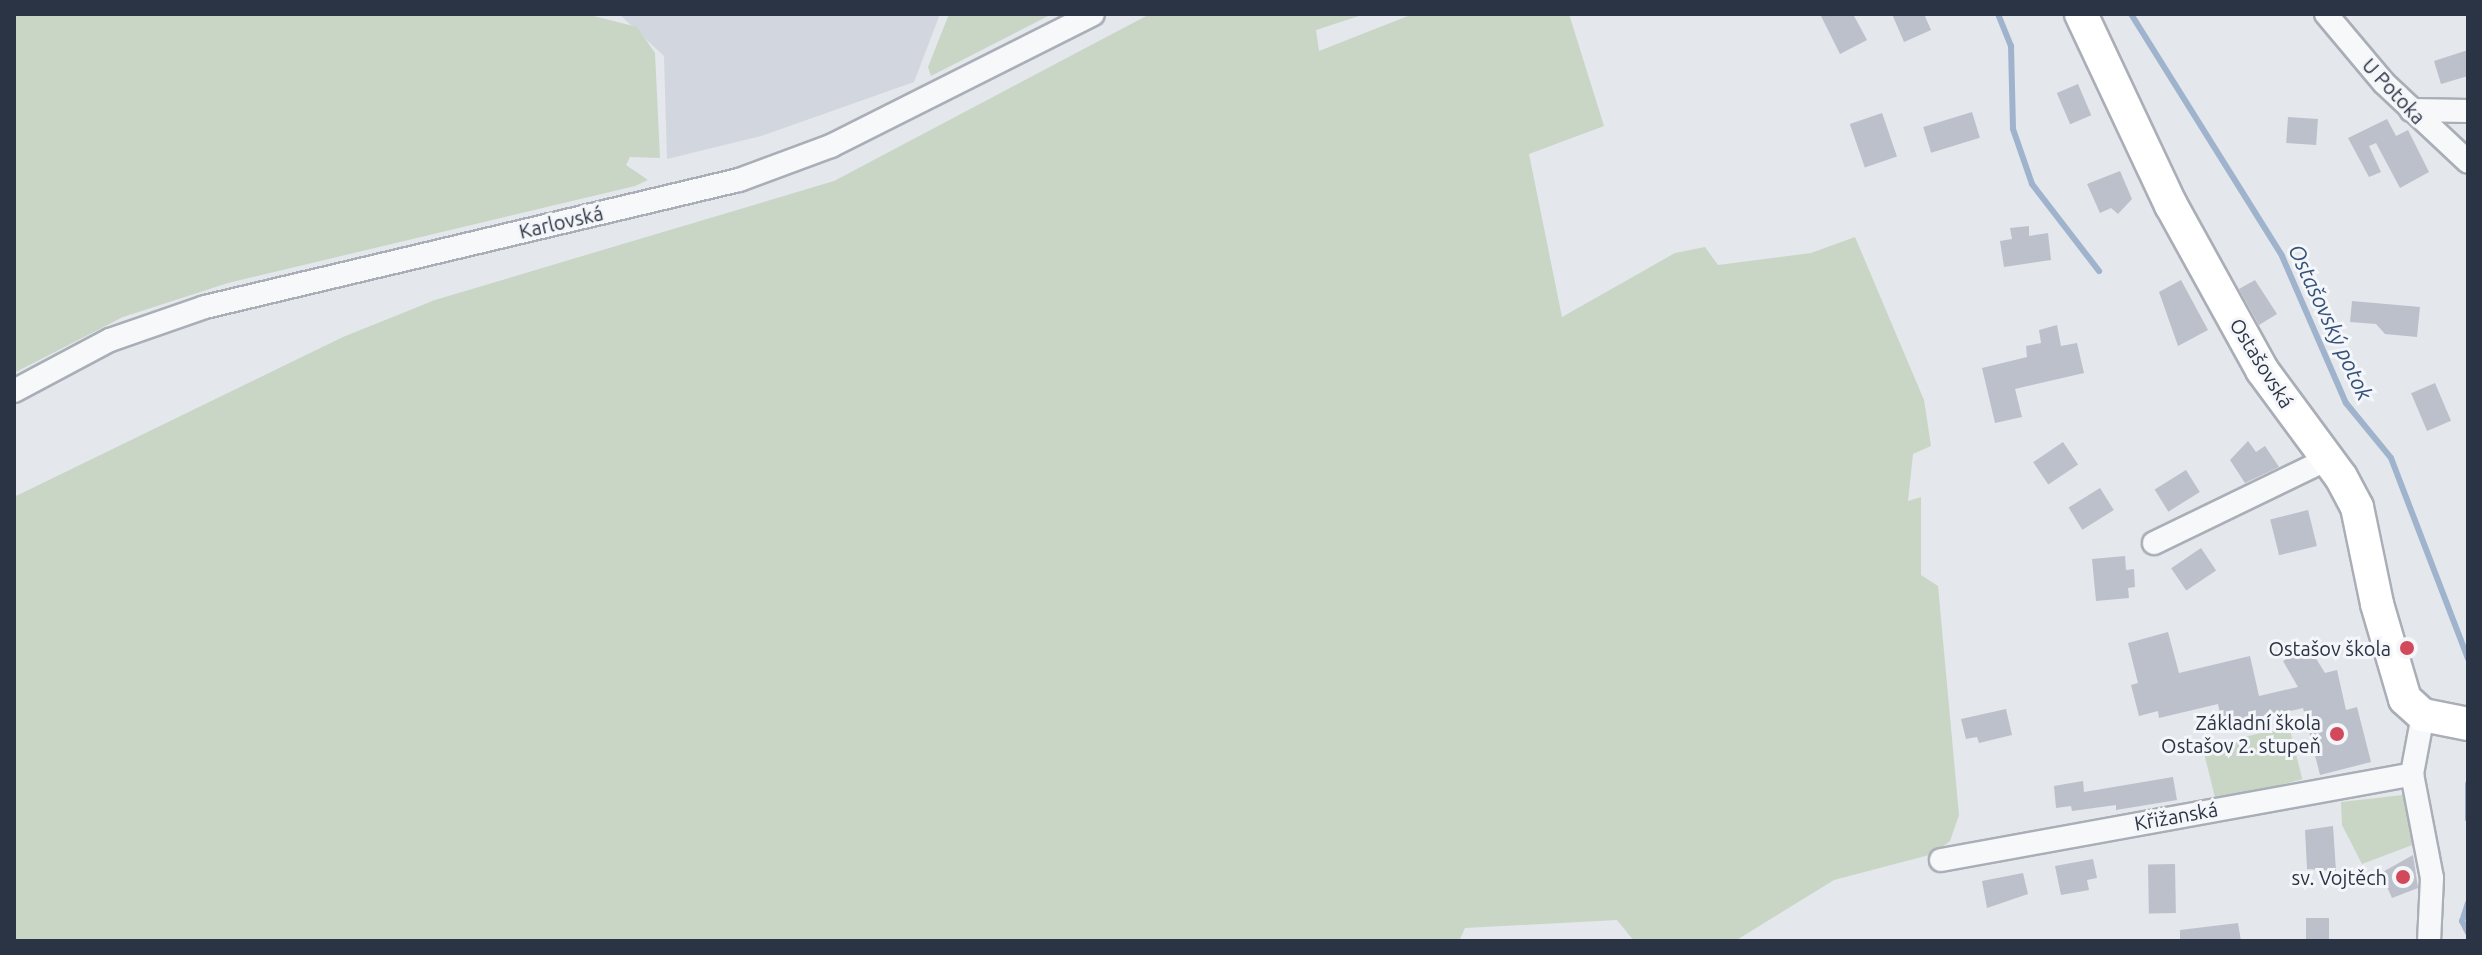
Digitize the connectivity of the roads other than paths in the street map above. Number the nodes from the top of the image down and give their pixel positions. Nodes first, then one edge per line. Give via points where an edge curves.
1 (1093, 14) edge
2 (2081, 14) edge
3 (2326, 14) edge
4 (2411, 110) junction
5 (2468, 111) edge
6 (2468, 162) edge
7 (14, 391) edge
8 (2328, 459) junction
9 (2154, 543) dead end
10 (2423, 715) junction
11 (2468, 724) edge
12 (2412, 774) junction
13 (1941, 860) dead end
14 (2429, 941) edge

1 - 7 street, Karlovská via 831,146 739,180 205,307 110,340
2 - 8 street, Ostašovská via 2171,205 2262,370
3 - 4 street, U Potoka
4 - 5 street
4 - 6 street, U Potoka
8 - 9 street
8 - 10 street, Ostašovská via 2357,507 2377,604 2405,699
10 - 11 street
10 - 12 street
12 - 13 street, Křižanská
12 - 14 street via 2432,878

